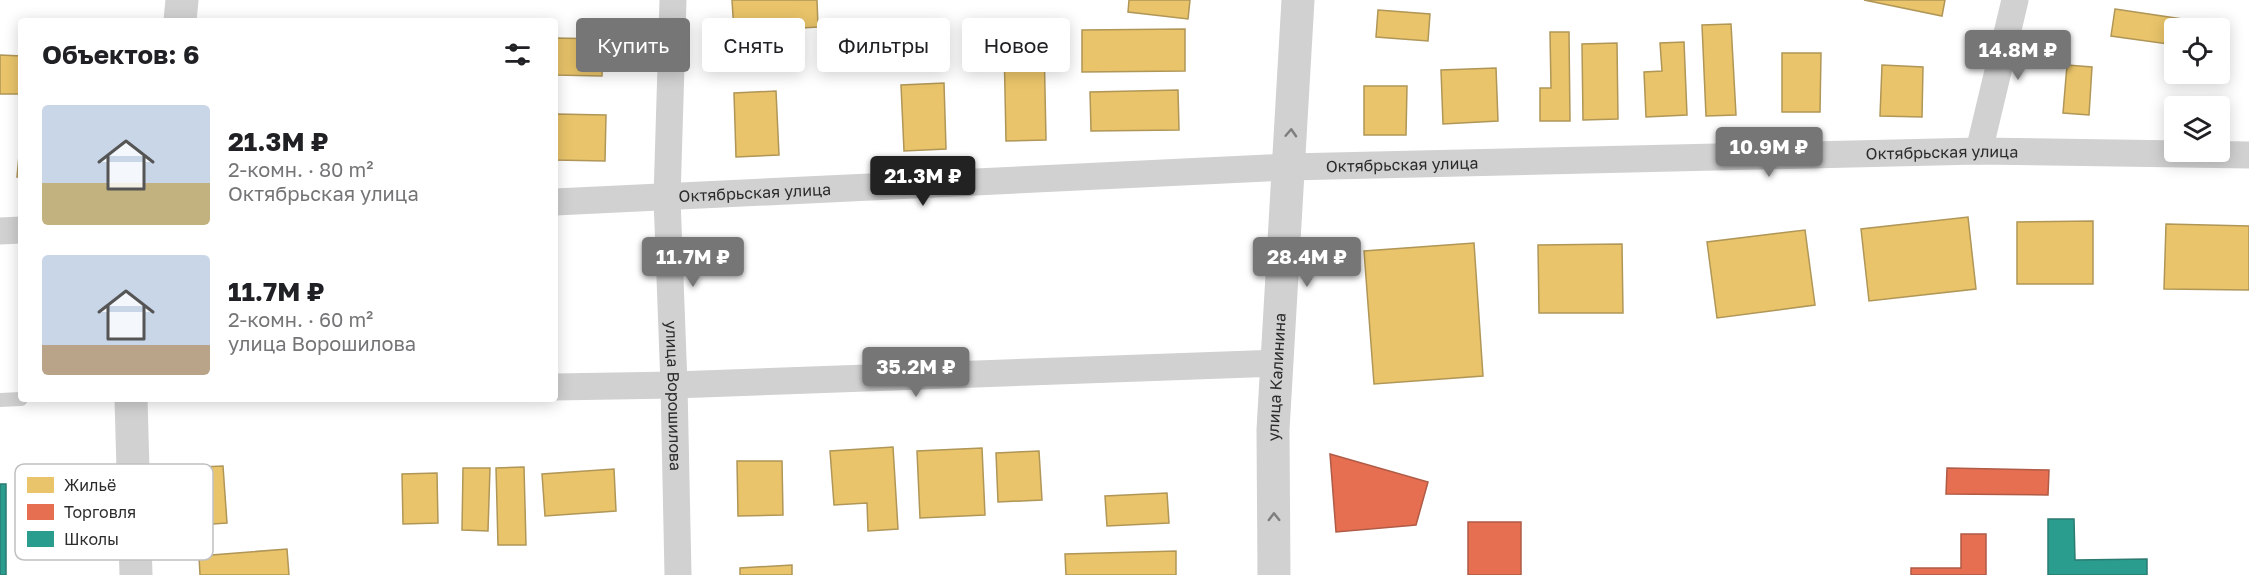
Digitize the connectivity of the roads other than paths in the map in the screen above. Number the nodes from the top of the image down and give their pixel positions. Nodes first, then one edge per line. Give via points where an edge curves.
1 (182, 0) edge
2 (673, 0) edge
3 (1298, 0) edge
4 (2015, 0) edge
5 (180, 18) edge
6 (1978, 151) junction
7 (2249, 155) edge
8 (1289, 167) junction
9 (667, 198) junction
10 (558, 202) edge
11 (18, 230) edge
12 (0, 231) edge
13 (1277, 363) junction
14 (675, 385) junction
15 (558, 387) edge
16 (18, 399) edge
17 (0, 400) edge
18 (131, 402) edge
19 (133, 464) edge
20 (136, 560) edge
21 (136, 575) edge
22 (678, 575) edge
23 (1275, 575) edge

1 - 5 street
2 - 9 street, улица Ворошилова
8 -> 3 street, улица Калинина
4 - 6 street
6 - 7 street, Октябрьская улица
6 - 8 street, Октябрьская улица
8 - 9 street, Октябрьская улица
8 - 13 street, улица Калинина
9 - 10 street, Октябрьская улица
9 - 14 street, улица Ворошилова
11 - 12 street
13 - 14 street
23 -> 13 street, улица Калинина via 1273,430
14 - 15 street
14 - 22 street, улица Ворошилова
16 - 17 lane
18 - 19 street
20 - 21 street

